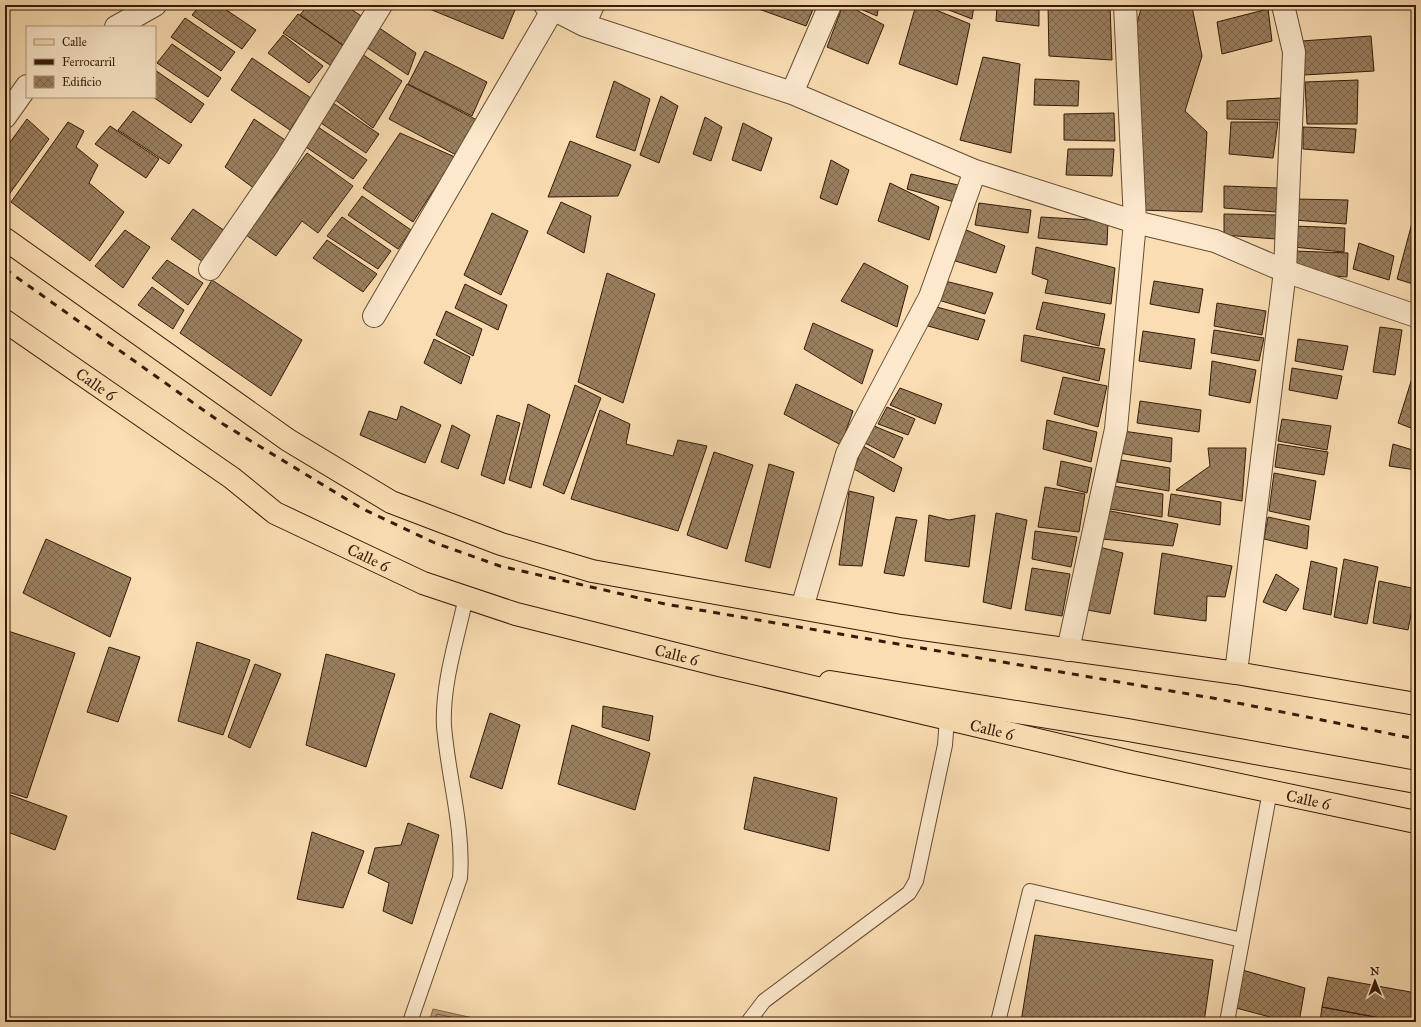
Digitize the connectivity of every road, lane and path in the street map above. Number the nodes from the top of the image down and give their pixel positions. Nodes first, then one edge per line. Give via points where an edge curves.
1 (155, 5) edge
2 (381, 5) edge
3 (593, 5) edge
4 (830, 5) edge
5 (1125, 5) edge
6 (1284, 5) edge
7 (549, 7) edge
8 (584, 25) junction
9 (118, 26) edge
10 (26, 87) edge
11 (792, 92) junction
12 (5, 117) edge
13 (974, 171) junction
14 (1135, 222) junction
15 (5, 239) edge
16 (210, 269) dead end
17 (1285, 272) junction
18 (374, 316) dead end
19 (1416, 316) edge
20 (5, 321) edge
21 (466, 597) junction
22 (802, 608) junction
23 (1068, 650) junction
24 (715, 664) junction
25 (1236, 673) junction
26 (1416, 704) edge
27 (947, 718) junction
28 (1416, 782) edge
29 (1270, 791) junction
30 (1416, 822) edge
31 (1242, 940) junction
32 (410, 1022) edge
33 (748, 1022) edge
34 (998, 1022) edge
35 (1227, 1022) edge

1 - 9 street
2 - 16 street via 286,159
3 - 8 street
4 - 11 street
5 - 14 street
6 - 17 street via 1294,52
7 - 8 street
7 - 18 street
8 - 11 street
10 - 12 street
11 - 13 street
13 - 14 street
13 - 22 street via 930,297 847,454
14 - 17 street via 1215,241
14 - 23 street via 1116,429
15 - 22 main road via 288,440 390,502 501,544 592,571
17 - 19 street
17 - 25 street
20 - 21 main road, Calle 6 via 232,478 275,513 423,583
21 - 24 main road, Calle 6 via 516,614
21 - 32 lane via 446,689 444,726 462,853 460,878
22 - 23 main road via 901,626
23 - 25 main road
24 - 27 main road, Calle 6
24 - 28 main road via 1128,730
25 - 26 main road
27 - 29 main road, Calle 6 via 1131,762
27 - 33 lane via 945,745 921,858 916,881 909,893 764,1000
29 - 30 main road, Calle 6
29 - 31 lane
31 - 34 lane via 1030,891
31 - 35 lane

